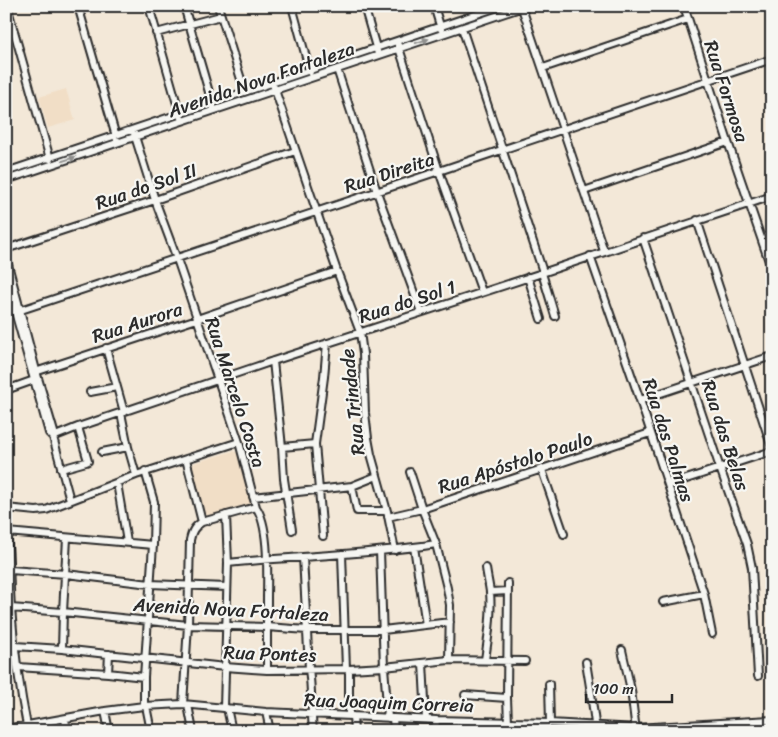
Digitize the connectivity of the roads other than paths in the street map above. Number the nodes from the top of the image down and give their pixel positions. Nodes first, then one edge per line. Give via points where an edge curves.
1 (7, 6) edge
2 (78, 6) edge
3 (148, 6) edge
4 (184, 6) edge
5 (218, 6) edge
6 (292, 6) edge
7 (364, 6) edge
8 (434, 6) edge
9 (501, 6) edge
10 (684, 6) edge
11 (524, 7) edge
12 (508, 9) edge
13 (221, 16) junction
14 (688, 19) junction
15 (189, 24) junction
16 (440, 27) junction
17 (462, 28) junction
18 (156, 32) junction
19 (442, 34) junction
20 (397, 41) junction
21 (376, 48) junction
22 (399, 49) junction
23 (378, 56) junction
24 (772, 59) edge
25 (543, 68) junction
26 (337, 69) junction
27 (310, 70) junction
28 (312, 78) junction
29 (708, 80) junction
30 (274, 86) junction
31 (245, 92) junction
32 (212, 103) junction
33 (215, 110) junction
34 (180, 114) junction
35 (182, 121) junction
36 (564, 129) junction
37 (132, 130) junction
38 (115, 136) junction
39 (135, 138) junction
40 (728, 142) junction
41 (118, 143) junction
42 (502, 150) junction
43 (296, 151) junction
44 (50, 157) junction
45 (52, 165) junction
46 (439, 171) junction
47 (6, 172) edge
48 (6, 180) edge
49 (584, 191) junction
50 (378, 192) junction
51 (772, 196) edge
52 (155, 200) junction
53 (749, 203) junction
54 (318, 212) junction
55 (697, 220) junction
56 (643, 238) junction
57 (6, 249) edge
58 (604, 251) junction
59 (590, 256) junction
60 (6, 257) edge
61 (177, 259) junction
62 (772, 270) edge
63 (336, 271) junction
64 (543, 273) junction
65 (528, 277) junction
66 (6, 280) edge
67 (482, 292) junction
68 (18, 311) junction
69 (421, 312) junction
70 (555, 316) dead end
71 (197, 319) junction
72 (541, 319) dead end
73 (360, 332) junction
74 (327, 343) junction
75 (106, 348) junction
76 (772, 356) edge
77 (273, 360) junction
78 (745, 364) junction
79 (35, 376) junction
80 (218, 379) junction
81 (692, 383) junction
82 (117, 387) junction
83 (6, 390) edge
84 (90, 392) dead end
85 (640, 400) junction
86 (123, 412) junction
87 (78, 427) junction
88 (650, 433) junction
89 (53, 437) junction
90 (239, 442) junction
91 (315, 444) junction
92 (128, 447) junction
93 (282, 447) junction
94 (772, 449) edge
95 (102, 452) dead end
96 (186, 459) junction
97 (720, 468) junction
98 (61, 469) junction
99 (542, 470) junction
100 (145, 472) junction
101 (410, 472) dead end
102 (136, 474) junction
103 (377, 476) junction
104 (116, 483) junction
105 (668, 485) junction
106 (352, 486) junction
107 (319, 490) junction
108 (286, 493) junction
109 (253, 497) junction
110 (70, 500) junction
111 (256, 507) junction
112 (6, 508) edge
113 (422, 509) junction
114 (387, 514) junction
115 (226, 515) junction
116 (202, 522) junction
117 (7, 530) edge
118 (292, 530) dead end
119 (564, 534) dead end
120 (323, 536) dead end
121 (67, 538) junction
122 (127, 542) junction
123 (436, 544) junction
124 (153, 545) junction
125 (414, 548) junction
126 (395, 550) junction
127 (380, 551) junction
128 (342, 554) junction
129 (303, 557) junction
130 (267, 559) junction
131 (228, 563) junction
132 (486, 568) dead end
133 (10, 570) junction
134 (66, 574) junction
135 (508, 583) dead end
136 (150, 584) junction
137 (188, 586) junction
138 (227, 587) junction
139 (508, 591) junction
140 (490, 592) junction
141 (704, 594) junction
142 (663, 602) dead end
143 (11, 608) junction
144 (63, 612) junction
145 (148, 621) junction
146 (450, 622) junction
147 (426, 624) junction
148 (188, 625) junction
149 (226, 626) junction
150 (10, 627) edge
151 (267, 627) junction
152 (307, 630) junction
153 (345, 630) junction
154 (383, 630) junction
155 (712, 634) dead end
156 (15, 646) junction
157 (62, 648) junction
158 (622, 650) dead end
159 (109, 654) junction
160 (146, 658) junction
161 (449, 660) junction
162 (485, 660) junction
163 (507, 660) junction
164 (525, 661) dead end
165 (586, 662) dead end
166 (185, 663) junction
167 (423, 663) junction
168 (18, 667) junction
169 (225, 667) junction
170 (384, 667) junction
171 (309, 669) junction
172 (347, 669) junction
173 (267, 670) junction
174 (108, 673) junction
175 (758, 676) dead end
176 (144, 677) junction
177 (550, 684) dead end
178 (465, 695) dead end
179 (507, 698) junction
180 (186, 705) junction
181 (145, 706) junction
182 (225, 708) junction
183 (106, 711) junction
184 (266, 712) junction
185 (311, 714) junction
186 (351, 716) junction
187 (391, 718) junction
188 (65, 719) junction
189 (426, 719) junction
190 (436, 720) junction
191 (772, 720) edge
192 (473, 721) junction
193 (510, 722) junction
194 (550, 723) junction
195 (27, 728) edge
196 (596, 728) edge
197 (6, 729) edge
198 (636, 729) edge
199 (67, 731) edge
200 (109, 731) edge
201 (151, 731) edge
202 (193, 731) edge
203 (232, 731) edge
204 (270, 731) edge
205 (313, 731) edge
206 (354, 731) edge
207 (394, 731) edge
208 (435, 731) edge
209 (472, 731) edge
210 (513, 731) edge

1 - 44 street
2 - 38 street
3 - 18 street
4 - 15 street
5 - 13 street
6 - 27 street
7 - 21 street
8 - 16 street
9 - 16 street, Avenida Nova Fortaleza
10 - 14 street, Rua Formosa
11 - 12 street, Avenida Nova Fortaleza
11 - 25 street
12 - 17 street, Avenida Nova Fortaleza
13 - 15 street
13 - 31 street
14 - 25 street
14 - 29 street, Rua Formosa
15 - 18 street
15 - 32 street
16 - 19 street
16 - 20 street, Avenida Nova Fortaleza
17 - 19 street, Avenida Nova Fortaleza
17 - 42 street
18 - 34 street
22 -> 19 street, Avenida Nova Fortaleza
20 - 21 street, Avenida Nova Fortaleza
20 - 22 street
21 - 23 street
21 - 27 street, Avenida Nova Fortaleza
22 - 23 street, Avenida Nova Fortaleza
22 - 46 street
23 - 26 street, Avenida Nova Fortaleza
24 - 29 street, Rua Direita
25 - 36 street
26 - 28 street, Avenida Nova Fortaleza
26 - 50 street
27 - 28 street
27 - 30 street, Avenida Nova Fortaleza
28 - 30 street, Avenida Nova Fortaleza
29 - 36 street, Rua Direita
29 - 40 street, Rua Formosa
30 - 31 street, Avenida Nova Fortaleza
30 - 33 street, Avenida Nova Fortaleza
30 - 43 street, Rua Trindade
31 - 32 street, Avenida Nova Fortaleza
32 - 33 street
32 - 34 street, Avenida Nova Fortaleza
33 - 35 street, Avenida Nova Fortaleza
34 - 35 street
34 - 37 street, Avenida Nova Fortaleza
35 - 39 street, Avenida Nova Fortaleza
36 - 42 street, Rua Direita
36 - 49 street
37 - 38 street, Avenida Nova Fortaleza
37 - 39 street, Rua Marcelo Costa
38 - 41 street
38 - 44 street, Avenida Nova Fortaleza
39 - 41 street, Avenida Nova Fortaleza
39 - 52 street, Rua Marcelo Costa
40 - 49 street
40 - 53 street, Rua Formosa
45 -> 41 street, Avenida Nova Fortaleza
42 - 46 street, Rua Direita
42 - 64 street
43 - 52 street, Rua do Sol II
43 - 54 street, Rua Trindade
44 - 45 street
44 - 47 street, Avenida Nova Fortaleza
45 - 48 street, Avenida Nova Fortaleza
46 - 50 street, Rua Direita
46 - 67 street
49 - 58 street
50 - 54 street, Rua Direita
50 - 69 street
51 - 53 street, Rua do Sol 1
52 - 57 street, Rua do Sol II
52 - 61 street, Rua Marcelo Costa
53 - 55 street, Rua do Sol 1
53 - 62 street, Rua Formosa
54 - 61 street, Rua Direita
54 - 63 street, Rua Trindade
55 - 56 street, Rua do Sol 1
55 - 78 street
56 - 58 street, Rua do Sol 1
56 - 81 street, Rua das Belas
58 - 59 street, Rua do Sol 1
59 - 64 street, Rua do Sol 1
59 - 85 street, Rua das Palmas
60 - 68 street
61 - 68 street, Rua Direita
61 - 71 street, Rua Marcelo Costa
63 - 71 street, Rua Aurora
63 - 73 street, Rua Trindade
64 - 65 street, Rua do Sol 1
64 - 70 street
65 - 67 street, Rua do Sol 1
65 - 72 street
66 - 68 street
67 - 69 street, Rua do Sol 1
68 - 79 street
69 - 73 street, Rua do Sol 1
71 - 75 street, Rua Aurora
71 - 80 street, Rua Marcelo Costa
73 - 74 street, Rua do Sol 1
73 - 103 street, Rua Trindade via 368,438
74 - 77 street, Rua do Sol 1
74 - 91 street
75 - 79 street, Rua Aurora
75 - 82 street
76 - 78 street
77 - 80 street, Rua do Sol 1
77 - 93 street
78 - 81 street
78 - 94 street
79 - 83 street, Rua Aurora
79 - 89 street
80 - 86 street, Rua do Sol 1
80 - 90 street, Rua Marcelo Costa
81 - 85 street
81 - 97 street, Rua das Belas
82 - 84 street
82 - 86 street
85 - 88 street, Rua das Palmas
86 - 87 street, Rua do Sol 1
86 - 92 street
87 - 89 street, Rua do Sol 1
87 - 98 street via 88,460
88 - 99 street, Rua Apóstolo Paulo
88 - 105 street, Rua das Palmas
89 - 98 street
90 - 96 street
90 - 109 street, Rua Marcelo Costa
91 - 93 street
91 - 107 street
92 - 95 street
92 - 102 street
93 - 108 street
94 - 97 street
96 - 100 street
96 - 116 street
97 - 105 street
97 - 175 street, Rua das Belas via 750,556
98 - 110 street
99 - 113 street, Rua Apóstolo Paulo
99 - 119 street
100 - 102 street
100 - 124 street via 154,502
101 - 113 street
102 - 104 street
103 - 106 street
103 - 114 street, Rua Trindade
104 - 110 street
104 - 122 street
105 - 141 street, Rua das Palmas
106 - 107 street
106 - 114 street, Rua Apóstolo Paulo via 357,512
107 - 108 street
107 - 120 street
108 - 109 street
108 - 118 street
109 - 111 street, Rua Marcelo Costa
110 - 112 street via 41,511
111 - 115 street
111 - 130 street, Rua Marcelo Costa via 260,512
113 - 114 street, Rua Apóstolo Paulo
113 - 123 street
114 - 126 street, Rua Trindade
115 - 116 street
115 - 131 street
116 - 137 street via 196,525 190,540
117 - 121 street
117 - 133 street
121 - 122 street
121 - 134 street
122 - 124 street
123 - 125 street
123 - 146 street via 447,588
124 - 136 street
125 - 126 street
125 - 147 street
126 - 127 street
127 - 128 street
127 - 154 street
128 - 129 street
128 - 153 street
129 - 130 street
129 - 152 street
130 - 131 street
130 - 151 street, Rua Marcelo Costa
131 - 138 street
132 - 140 street
133 - 134 street
133 - 143 street
134 - 136 street
134 - 144 street
135 - 139 street
136 - 137 street
136 - 145 street
137 - 138 street
137 - 148 street
138 - 149 street
139 - 140 street
139 - 163 street
140 - 162 street via 490,628
141 - 142 street
141 - 155 street, Rua das Palmas
143 - 144 street, Avenida Nova Fortaleza
143 - 150 street
144 - 145 street, Avenida Nova Fortaleza
144 - 157 street
145 - 148 street, Avenida Nova Fortaleza
145 - 160 street
146 - 147 street, Avenida Nova Fortaleza
146 - 161 street
147 - 154 street, Avenida Nova Fortaleza
148 - 149 street, Avenida Nova Fortaleza
148 - 166 street
149 - 151 street, Avenida Nova Fortaleza
149 - 169 street
150 - 156 street
151 - 152 street, Avenida Nova Fortaleza
151 - 173 street, Rua Marcelo Costa
152 - 153 street, Avenida Nova Fortaleza
152 - 171 street
153 - 154 street, Avenida Nova Fortaleza
153 - 172 street
154 - 170 street
156 - 157 street, Rua Pontes
156 - 168 street
157 - 159 street, Rua Pontes
158 - 198 street
159 - 160 street, Rua Pontes
159 - 174 street
160 - 166 street, Rua Pontes
160 - 176 street
161 - 162 street, Rua Pontes
161 - 167 street, Rua Pontes
162 - 163 street, Rua Pontes
163 - 164 street, Rua Pontes
163 - 179 street
165 - 196 street
166 - 169 street, Rua Pontes
166 - 180 street
167 - 170 street, Rua Pontes
167 - 189 street
168 - 174 street
168 - 195 street
169 - 173 street, Rua Pontes
169 - 182 street
170 - 172 street, Rua Pontes
170 - 187 street
171 - 172 street, Rua Pontes
171 - 173 street, Rua Pontes
171 - 185 street
172 - 186 street
174 - 176 street
176 - 181 street
177 - 194 street
178 - 179 street
179 - 193 street
180 - 181 street, Rua Joaquim Correia
180 - 182 street, Rua Joaquim Correia
180 - 202 street
181 - 183 street, Rua Joaquim Correia
181 - 201 street
182 - 184 street, Rua Joaquim Correia
182 - 203 street
183 - 188 street, Rua Joaquim Correia
183 - 200 street
184 - 185 street, Rua Joaquim Correia
184 - 204 street
185 - 186 street, Rua Joaquim Correia
185 - 205 street
186 - 187 street, Rua Joaquim Correia
186 - 206 street
187 - 189 street, Rua Joaquim Correia
187 - 207 street
188 - 195 street, Rua Joaquim Correia
188 - 199 street
189 - 190 street, Rua Joaquim Correia
190 - 192 street, Rua Joaquim Correia
190 - 208 street
191 - 198 street, Rua Joaquim Correia
192 - 193 street, Rua Joaquim Correia
192 - 209 street
193 - 194 street, Rua Joaquim Correia
193 - 210 street
194 - 196 street, Rua Joaquim Correia
195 - 197 street, Rua Joaquim Correia
196 - 198 street, Rua Joaquim Correia

